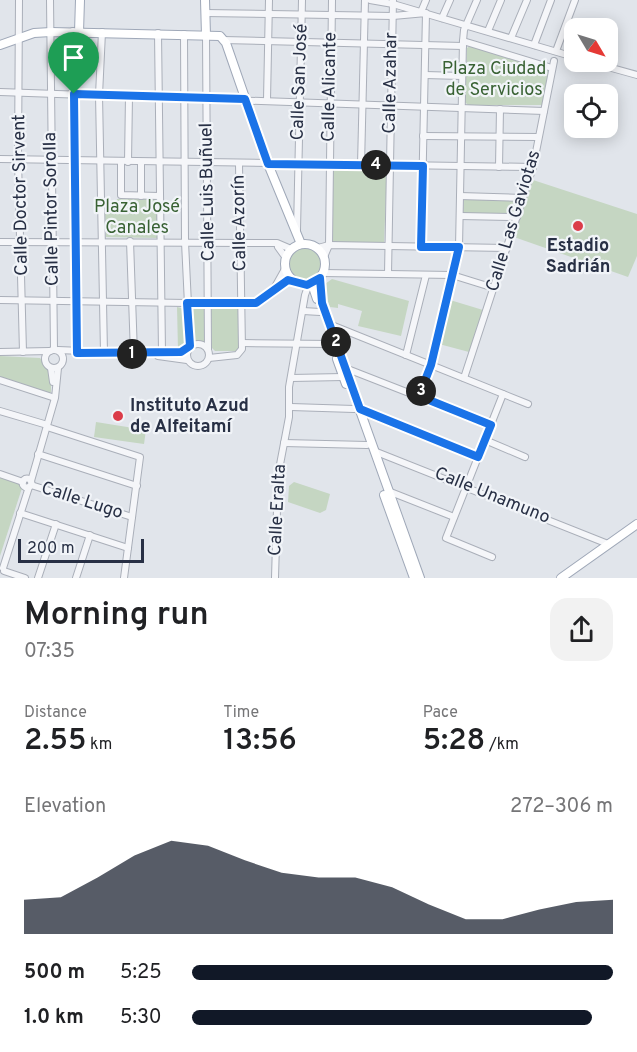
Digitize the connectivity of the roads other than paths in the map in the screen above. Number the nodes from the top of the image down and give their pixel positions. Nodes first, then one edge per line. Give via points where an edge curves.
1 (19, 0) edge
2 (50, 0) edge
3 (81, 0) edge
4 (205, 0) edge
5 (269, 0) edge
6 (302, 0) edge
7 (333, 0) edge
8 (367, 0) edge
9 (426, 0) edge
10 (450, 0) edge
11 (477, 0) edge
12 (501, 0) edge
13 (527, 0) edge
14 (551, 0) edge
15 (575, 0) edge
16 (393, 2) edge
17 (205, 13) junction
18 (423, 13) junction
19 (269, 14) junction
20 (302, 15) junction
21 (332, 15) junction
22 (365, 15) junction
23 (393, 16) junction
24 (442, 18) junction
25 (466, 25) junction
26 (488, 31) junction
27 (51, 32) junction
28 (76, 32) junction
29 (102, 32) junction
30 (158, 33) junction
31 (184, 34) junction
32 (206, 35) junction
33 (20, 38) junction
34 (511, 38) junction
35 (223, 40) junction
36 (268, 41) junction
37 (301, 42) junction
38 (332, 42) junction
39 (364, 43) junction
40 (463, 43) junction
41 (392, 44) junction
42 (0, 45) edge
43 (425, 45) junction
44 (534, 45) junction
45 (556, 51) junction
46 (564, 54) edge
47 (618, 70) edge
48 (424, 75) junction
49 (637, 75) edge
50 (462, 76) junction
51 (0, 92) edge
52 (20, 92) junction
53 (50, 93) junction
54 (74, 94) junction
55 (99, 95) junction
56 (129, 96) junction
57 (158, 97) junction
58 (184, 98) junction
59 (206, 98) junction
60 (245, 99) junction
61 (267, 100) junction
62 (299, 101) junction
63 (330, 103) junction
64 (363, 104) junction
65 (391, 105) junction
66 (424, 106) junction
67 (462, 108) junction
68 (500, 109) junction
69 (544, 111) junction
70 (423, 136) junction
71 (461, 136) junction
72 (500, 137) junction
73 (538, 138) junction
74 (0, 159) edge
75 (18, 160) junction
76 (51, 160) junction
77 (74, 161) junction
78 (100, 161) junction
79 (125, 162) junction
80 (141, 162) junction
81 (159, 162) junction
82 (184, 163) junction
83 (208, 163) junction
84 (239, 164) junction
85 (268, 164) junction
86 (298, 165) junction
87 (328, 165) junction
88 (361, 165) junction
89 (390, 166) junction
90 (423, 166) junction
91 (460, 166) junction
92 (499, 167) junction
93 (533, 167) junction
94 (141, 196) junction
95 (159, 196) junction
96 (460, 196) junction
97 (523, 198) junction
98 (460, 216) junction
99 (517, 217) junction
100 (75, 241) junction
101 (102, 241) junction
102 (295, 241) junction
103 (0, 242) edge
104 (21, 242) junction
105 (53, 242) junction
106 (130, 242) junction
107 (161, 242) junction
108 (184, 243) junction
109 (209, 243) junction
110 (240, 244) junction
111 (269, 244) junction
112 (329, 245) junction
113 (388, 246) junction
114 (421, 247) junction
115 (459, 247) junction
116 (318, 248) junction
117 (507, 248) junction
118 (324, 257) junction
119 (286, 258) junction
120 (285, 269) junction
121 (388, 274) junction
122 (322, 275) junction
123 (426, 275) junction
124 (452, 275) junction
125 (292, 280) junction
126 (307, 284) junction
127 (278, 286) junction
128 (494, 288) junction
129 (0, 300) edge
130 (22, 301) junction
131 (54, 301) junction
132 (76, 302) junction
133 (103, 302) junction
134 (132, 302) junction
135 (161, 303) junction
136 (187, 303) junction
137 (209, 303) junction
138 (241, 304) junction
139 (303, 311) junction
140 (320, 312) junction
141 (329, 324) junction
142 (242, 343) junction
143 (332, 344) junction
144 (298, 345) junction
145 (188, 348) junction
146 (54, 350) junction
147 (0, 352) edge
148 (23, 352) junction
149 (35, 352) junction
150 (75, 353) junction
151 (104, 353) junction
152 (208, 353) junction
153 (134, 354) junction
154 (164, 355) junction
155 (406, 355) junction
156 (45, 359) junction
157 (64, 359) junction
158 (187, 360) junction
159 (431, 365) junction
160 (55, 368) junction
161 (345, 368) junction
162 (343, 377) junction
163 (291, 378) junction
164 (464, 378) junction
165 (0, 380) edge
166 (503, 394) junction
167 (419, 396) junction
168 (52, 397) junction
169 (528, 404) dead end
170 (291, 407) junction
171 (357, 409) junction
172 (0, 411) edge
173 (46, 425) junction
174 (491, 425) junction
175 (484, 440) junction
176 (284, 443) junction
177 (367, 445) junction
178 (374, 451) junction
179 (38, 454) junction
180 (478, 457) junction
181 (525, 457) dead end
182 (0, 474) edge
183 (27, 483) junction
184 (137, 486) junction
185 (466, 486) junction
186 (388, 491) junction
187 (20, 513) junction
188 (454, 516) junction
189 (132, 517) junction
190 (56, 524) junction
191 (637, 524) edge
192 (90, 535) junction
193 (608, 544) junction
194 (128, 548) junction
195 (492, 557) dead end
196 (1, 570) edge
197 (25, 578) edge
198 (38, 578) edge
199 (76, 578) edge
200 (124, 578) edge
201 (275, 578) edge
202 (414, 578) edge
203 (420, 578) edge
204 (561, 578) edge

1 - 33 street, Calle Doctor Sirvent
2 - 27 street, Calle Pintor Sorolla
3 - 28 main road
4 - 17 main road
5 - 19 street
6 - 20 street, Calle San José
7 - 21 street, Calle Alicante
8 - 16 street
8 - 22 street
9 - 18 street
10 - 24 street
11 - 25 street
12 - 26 street
13 - 34 street
14 - 44 street
15 - 45 street
16 - 18 street
16 - 23 street, Calle Azahar
17 - 19 street
17 - 32 main road
18 - 23 street
18 - 24 street
18 - 43 street
19 - 20 street
19 - 36 street
20 - 21 street
20 - 37 street, Calle San José
21 - 22 street
21 - 38 street, Calle Alicante
22 - 23 street
22 - 39 street
23 - 41 street, Calle Azahar
24 - 25 street
25 - 26 street
25 - 40 street
26 - 34 street
27 - 28 main road
27 - 33 main road
27 - 53 street, Calle Pintor Sorolla
28 - 29 main road
28 - 54 street
29 - 30 main road
29 - 55 street
30 - 31 main road
30 - 57 street
31 - 32 main road
31 - 58 street
32 - 35 main road
32 - 59 street, Calle Luis Buñuel
33 - 42 main road
33 - 52 street, Calle Doctor Sirvent
34 - 44 street
35 - 36 street
35 - 60 main road
36 - 37 street
36 - 61 street
37 - 38 street
37 - 62 street, Calle San José
38 - 39 street
38 - 63 street, Calle Alicante
39 - 41 street
39 - 64 street
40 - 43 street
40 - 50 street
40 - 69 street, Calle Las Gaviotas via 553,64
41 - 43 street
41 - 65 street, Calle Azahar
43 - 48 street
44 - 45 street
45 - 46 street
47 - 49 street
48 - 50 street
48 - 66 street
50 - 67 street
51 - 52 street
52 - 53 street
52 - 75 street, Calle Doctor Sirvent
53 - 54 street
53 - 76 street, Calle Pintor Sorolla
54 - 55 street
54 - 77 street
55 - 56 street
55 - 78 street
56 - 57 street
56 - 79 street
57 - 58 street
57 - 81 street
58 - 59 street
58 - 82 street
59 - 60 street
59 - 83 street, Calle Luis Buñuel
60 - 61 street
60 - 85 main road
61 - 62 street
62 - 63 street
62 - 86 street, Calle San José
63 - 64 street
63 - 87 street, Calle Alicante
64 - 65 street
64 - 88 street
65 - 66 street
65 - 89 street, Calle Azahar
66 - 67 street
66 - 70 street
67 - 68 street
67 - 71 street
68 - 69 street
68 - 72 street
69 - 73 street, Calle Las Gaviotas
70 - 71 street
70 - 90 street
71 - 72 street
71 - 91 street
72 - 73 street
72 - 92 street
73 - 93 street, Calle Las Gaviotas
74 - 75 street
75 - 76 street
75 - 104 street, Calle Doctor Sirvent
76 - 77 street
76 - 105 street, Calle Pintor Sorolla
77 - 78 street
77 - 100 street
78 - 79 street
78 - 101 street
79 - 80 street
79 - 94 street via 121,195
80 - 81 street
80 - 94 street
81 - 82 street
81 - 95 street
82 - 83 street
82 - 108 street
83 - 84 street
83 - 109 street, Calle Luis Buñuel
84 - 85 street
84 - 110 street, Calle Azorín
85 - 86 street
85 - 102 main road
86 - 87 street
86 - 102 street, Calle San José
87 - 88 street
87 - 112 street, Calle Alicante
88 - 89 street
89 - 90 street
89 - 113 street, Calle Azahar
90 - 91 street
90 - 114 street
91 - 92 street
91 - 96 street
92 - 93 street
93 - 97 street, Calle Las Gaviotas
94 - 95 street
95 - 107 street
96 - 97 street
96 - 98 street
97 - 99 street, Calle Las Gaviotas
98 - 99 street
98 - 115 street
99 - 117 street, Calle Las Gaviotas
100 - 101 street
100 - 105 street
100 - 132 street
101 - 106 street
101 - 133 street
102 - 111 street
102 - 116 main road
102 - 119 main road
103 - 104 street
104 - 105 street
104 - 130 street, Calle Doctor Sirvent
105 - 131 street, Calle Pintor Sorolla
106 - 107 street
106 - 134 street
107 - 108 street
107 - 135 street
108 - 109 street
108 - 136 street
109 - 110 street
109 - 137 street, Calle Luis Buñuel
110 - 111 street
110 - 138 street, Calle Azorín
111 - 119 street via 282,249
112 - 113 street
112 - 116 street
112 - 118 street
113 - 114 street
113 - 121 street, Calle Azahar
114 - 115 street
115 - 117 street
115 - 124 street
116 - 118 main road
117 - 128 street, Calle Las Gaviotas
118 - 122 main road
119 - 120 main road
120 - 125 main road
120 - 127 street
121 - 122 street
121 - 123 street
122 - 126 main road
122 - 141 main road via 321,298
123 - 124 street
123 - 155 street
124 - 128 street
124 - 159 street
125 - 126 main road
125 - 127 street
126 - 139 street, Calle Eralta
126 - 140 main road
127 - 138 street via 256,303
128 - 164 street, Calle Las Gaviotas
129 - 130 street
130 - 131 street
130 - 148 street, Calle Doctor Sirvent
131 - 132 street
131 - 146 street, Calle Pintor Sorolla
132 - 133 street
132 - 150 street
133 - 134 street
133 - 151 street
134 - 135 street
134 - 153 street
135 - 136 street
135 - 154 street
136 - 137 street
136 - 145 street
137 - 138 street
137 - 152 street, Calle Luis Buñuel
138 - 142 street, Calle Azorín
139 - 140 street
139 - 144 street, Calle Eralta
140 - 143 main road
141 - 155 street
141 - 161 main road
142 - 144 street
142 - 152 street, Calle Azorín via 240,353
143 - 144 street
143 - 162 main road
144 - 163 street, Calle Eralta
145 - 152 street via 200,343
145 - 154 street
145 - 158 street
146 - 149 street
146 - 150 street
146 - 156 street
146 - 157 street
147 - 148 street
148 - 149 street
149 - 156 street
150 - 151 street
150 - 157 street
151 - 153 street
152 - 158 street via 204,364 197,366
153 - 154 street
154 - 158 street
155 - 159 street
156 - 160 street
157 - 160 street
159 - 164 street
159 - 167 street
160 - 168 street
160 - 173 street via 55,398
161 - 167 street
161 - 171 main road
162 - 163 street
162 - 171 main road
163 - 170 street, Calle Eralta
164 - 166 street
165 - 168 street
166 - 169 street
166 - 174 street
167 - 174 street
168 - 173 street
170 - 171 street
170 - 176 street, Calle Eralta
171 - 177 main road
171 - 178 main road
171 - 180 street
172 - 173 street
173 - 179 street
173 - 183 street
173 - 184 street via 140,457
174 - 175 street
175 - 180 street
175 - 181 street
176 - 177 street
176 - 201 street, Calle Eralta via 278,475
177 - 202 main road
178 - 185 street, Calle Unamuno
178 - 186 main road
179 - 183 street
179 - 184 street
180 - 185 street
182 - 183 street, Calle Lugo
183 - 187 street
183 - 189 street, Calle Lugo
183 - 196 street
184 - 189 street
185 - 188 street
185 - 193 street, Calle Unamuno
186 - 188 street
186 - 203 main road
187 - 190 street
187 - 196 street
188 - 195 street via 446,538
189 - 194 street
190 - 192 street
190 - 198 street
191 - 193 main road
192 - 194 street
192 - 199 street
193 - 204 main road
194 - 200 street
196 - 197 street

